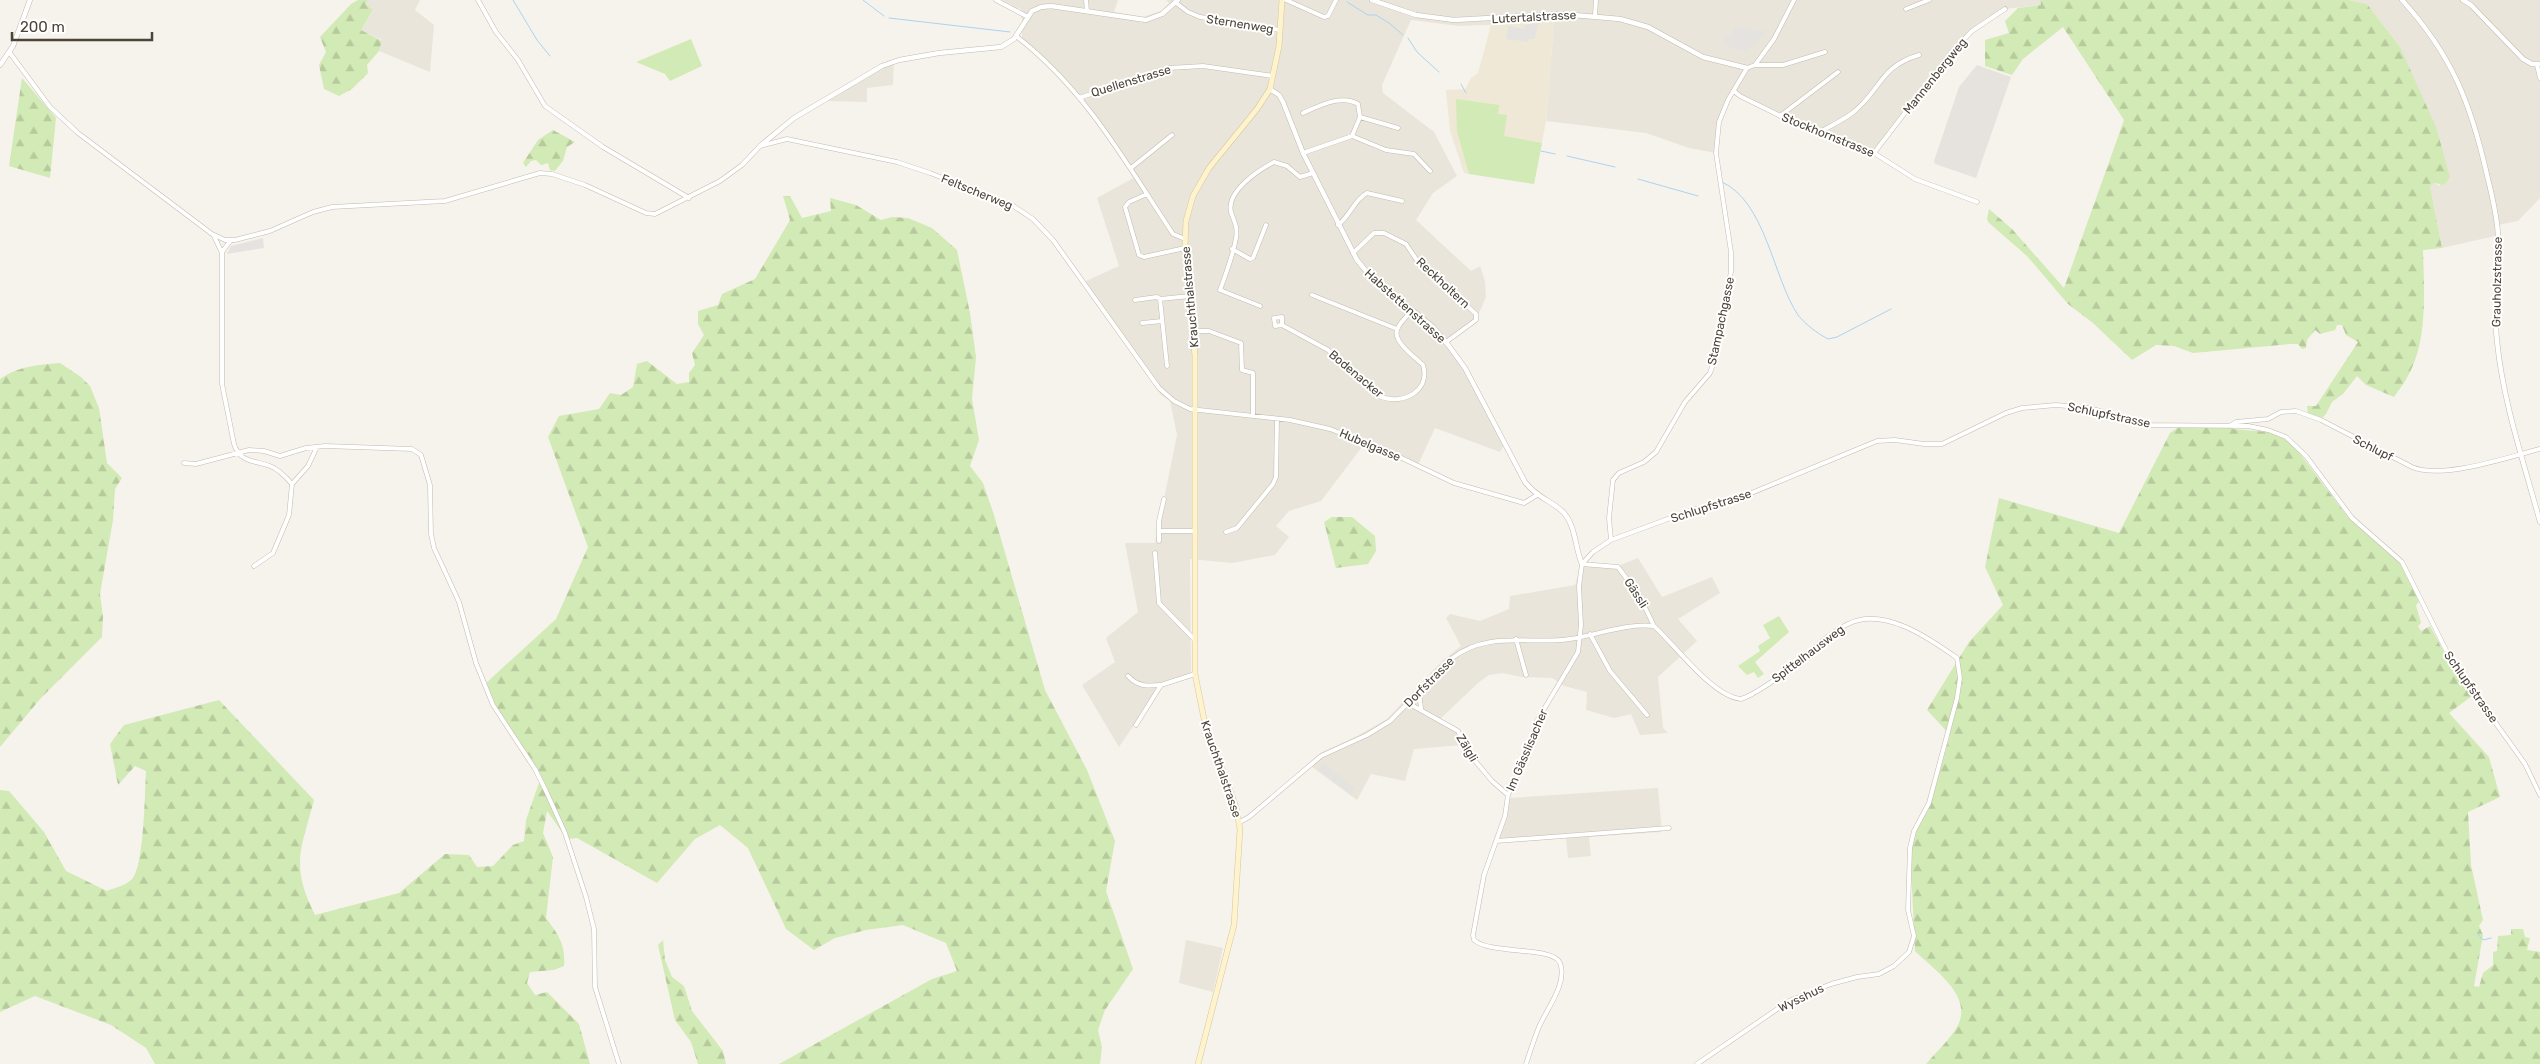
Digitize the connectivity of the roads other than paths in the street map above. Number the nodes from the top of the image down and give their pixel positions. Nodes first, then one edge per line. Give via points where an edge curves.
1 (30, 0) edge
2 (478, 0) edge
3 (996, 0) edge
4 (1086, 0) edge
5 (1284, 0) edge
6 (1336, 0) edge
7 (1372, 0) edge
8 (1596, 0) edge
9 (1794, 0) edge
10 (1929, 0) edge
11 (2402, 0) edge
12 (2463, 0) edge
13 (1176, 1) edge
14 (1386, 3) edge
15 (1906, 9) dead end
16 (2004, 9) dead end
17 (1087, 11) junction
18 (1595, 15) junction
19 (1028, 17) junction
20 (1280, 30) junction
21 (1016, 36) junction
22 (1825, 52) dead end
23 (10, 53) junction
24 (1919, 55) dead end
25 (2538, 64) edge
26 (0, 65) edge
27 (1755, 65) junction
28 (1747, 68) junction
29 (1838, 72) dead end
30 (1273, 76) junction
31 (2540, 78) edge
32 (1270, 88) junction
33 (1734, 91) junction
34 (1079, 98) junction
35 (1303, 113) dead end
36 (1780, 116) junction
37 (1360, 117) junction
38 (1398, 128) dead end
39 (1818, 133) junction
40 (1172, 135) dead end
41 (1352, 136) junction
42 (760, 146) junction
43 (1303, 153) junction
44 (1874, 153) junction
45 (1131, 168) junction
46 (1430, 171) dead end
47 (1312, 173) junction
48 (1147, 194) junction
49 (689, 198) junction
50 (1402, 201) dead end
51 (1977, 202) dead end
52 (1338, 225) junction
53 (1266, 226) dead end
54 (213, 235) junction
55 (1185, 239) junction
56 (231, 240) junction
57 (1186, 248) junction
58 (1232, 249) junction
59 (222, 253) junction
60 (1353, 253) junction
61 (1312, 295) dead end
62 (1190, 296) junction
63 (1160, 299) junction
64 (1135, 300) dead end
65 (1260, 306) dead end
66 (1412, 311) junction
67 (1162, 321) junction
68 (1142, 323) dead end
69 (1282, 325) dead end
70 (1397, 329) junction
71 (1194, 331) junction
72 (1446, 342) junction
73 (1167, 366) dead end
74 (1195, 409) junction
75 (1253, 415) junction
76 (1277, 418) junction
77 (2230, 426) junction
78 (317, 447) junction
79 (2540, 449) edge
80 (237, 452) junction
81 (2522, 454) junction
82 (184, 463) dead end
83 (292, 484) junction
84 (1537, 495) junction
85 (1164, 499) dead end
86 (2540, 522) edge
87 (1159, 531) junction
88 (1194, 531) junction
89 (1226, 532) dead end
90 (1611, 540) junction
91 (1159, 542) dead end
92 (1155, 553) dead end
93 (1582, 564) junction
94 (254, 566) dead end
95 (1654, 626) junction
96 (1590, 634) junction
97 (1580, 637) junction
98 (1194, 639) junction
99 (1516, 639) junction
100 (1195, 674) junction
101 (1526, 675) dead end
102 (1128, 676) dead end
103 (1161, 684) junction
104 (1419, 692) junction
105 (1408, 703) junction
106 (1421, 708) junction
107 (1647, 715) dead end
108 (1136, 725) dead end
109 (1508, 795) junction
110 (2540, 795) edge
111 (1240, 822) junction
112 (1669, 828) dead end
113 (1496, 841) junction
114 (1910, 950) joint
115 (619, 1064) edge
116 (1198, 1064) edge
117 (1526, 1064) edge
118 (1697, 1064) edge

1 - 23 street
2 - 49 street via 546,106 603,146
3 - 19 street
4 - 17 street
5 - 6 street via 1324,17 1328,16
5 - 20 main road, Krauchthalstrasse
7 - 14 street, Lutertalstrasse
8 - 18 street
9 - 27 street via 1777,35
10 - 15 street
11 - 81 street, Grauholzstrasse via 2424,24 2448,61 2471,113 2482,151 2498,236 2497,341
12 - 25 street via 2523,59
13 - 17 street via 1158,16 1146,20
13 - 20 street, Sternenweg via 1200,17
14 - 18 street, Lutertalstrasse via 1416,15 1454,20
16 - 44 street, Mannenbergweg via 1972,31 1951,53
17 - 19 street via 1047,5
18 - 28 street, Lutertalstrasse via 1636,23 1695,54
19 - 21 street
20 - 30 main road, Krauchthalstrasse
21 - 34 street via 1036,52
21 - 42 street via 998,48 939,53 886,64 794,118
22 - 27 street via 1783,64
23 - 26 street
23 - 54 street via 50,107 78,133
24 - 39 street via 1890,68 1852,114
25 - 31 street
27 - 28 street
28 - 33 street, Stampachgasse
29 - 36 street
30 - 32 main road, Krauchthalstrasse
30 - 34 street, Quellenstrasse via 1203,66 1169,68
32 - 43 street, Habstettenstrasse via 1283,102
32 - 55 main road, Krauchthalstrasse via 1200,182 1188,213
33 - 36 street, Stockhornstrasse
33 - 90 street, Stampachgasse via 1721,116 1716,141 1718,178 1732,252 1716,355 1710,373 1685,402 1656,452 1644,462 1620,472 1613,480 1609,518
34 - 45 street via 1093,112
35 - 37 street via 1327,103 1354,101 1358,104
36 - 39 street, Stockhornstrasse
37 - 38 street
37 - 41 street
39 - 44 street, Stockhornstrasse
40 - 45 street
41 - 43 street
41 - 46 street via 1386,150 1414,154
42 - 49 street via 731,173
42 - 74 street, Feltscherweg via 778,140 796,140 897,162 1017,208 1053,240 1159,388 1174,402
43 - 47 street, Habstettenstrasse
44 - 51 street, Stockhornstrasse via 1915,179
45 - 48 street
47 - 52 street, Habstettenstrasse
47 - 58 street via 1300,177 1287,166 1274,162 1242,185 1231,201 1236,223
48 - 55 street via 1174,234
48 - 57 street via 1125,207 1140,255 1144,257
49 - 56 street via 659,212 649,213 585,184 540,173 435,203 388,203 323,209 270,231
50 - 52 street via 1367,192
52 - 60 street, Habstettenstrasse
53 - 58 street via 1253,258
54 - 56 street
54 - 59 street
55 - 57 main road, Krauchthalstrasse
56 - 59 street
57 - 62 main road, Krauchthalstrasse
58 - 65 street via 1220,290
59 - 80 street via 222,384
60 - 66 street, Habstettenstrasse via 1371,278
60 - 72 street, Reckholtern via 1374,233 1384,233 1406,244 1416,259 1476,314 1476,320
61 - 70 street
62 - 63 street
62 - 71 main road, Krauchthalstrasse
63 - 64 street
63 - 67 street
66 - 70 street
66 - 72 street, Habstettenstrasse
67 - 68 street
67 - 73 street
69 - 70 street, Bodenacker via 1328,350 1381,397 1392,401 1404,400 1416,392 1426,372 1424,365 1402,345
71 - 74 main road, Krauchthalstrasse
71 - 75 street via 1209,331 1242,343 1242,370 1253,373
72 - 84 street, Habstettenstrasse via 1464,368 1522,477
74 - 75 street, Hubelgasse
74 - 88 main road, Krauchthalstrasse
75 - 76 street, Hubelgasse
76 - 84 street, Hubelgasse via 1356,438 1454,483 1524,503
76 - 89 street via 1276,477 1273,484 1237,528
77 - 81 street, Schlupf via 2236,422 2268,419 2281,412 2303,413 2426,471 2470,466
77 - 90 street, Schlupfstrasse via 2149,425 2089,408 2056,405 2022,408 1991,419 1942,444 1895,440 1866,444 1737,499 1692,510
77 - 110 street, Schlupfstrasse via 2268,430 2296,444 2349,516 2402,562 2452,662 2525,764
78 - 80 street via 284,456 260,450
78 - 83 street via 308,466
78 - 115 street via 412,449 423,457 430,485 434,548 459,602 476,663 494,705 546,792 565,833 584,891 594,929 596,987
79 - 81 street, Schlupf
80 - 82 street via 201,463
80 - 83 street via 248,461 275,468
81 - 86 street, Grauholzstrasse
83 - 94 street via 289,514 273,553
84 - 93 street, Habstettenstrasse via 1568,518
85 - 87 street
87 - 88 street
87 - 91 street
88 - 98 main road, Krauchthalstrasse
90 - 93 street, Schlupfstrasse
92 - 98 street via 1159,603
93 - 95 street, Gässli via 1618,567 1639,595
93 - 97 street
95 - 96 street
95 - 114 street, Spittelhausweg via 1698,671 1737,699 1749,696 1790,669 1847,624 1862,620 1896,624 1957,658 1960,678 1957,698 1929,803 1914,832 1910,848 1908,910 1914,936
96 - 97 street
96 - 107 street via 1610,671
97 - 99 street, Dorfstrasse via 1568,640
97 - 109 street, Im Gässlisacher via 1574,660 1535,726 1524,762
98 - 100 main road, Krauchthalstrasse
99 - 101 street
99 - 104 street, Dorfstrasse via 1490,642 1462,651
100 - 103 street
100 - 111 main road, Krauchthalstrasse via 1204,719
102 - 103 street via 1140,685
103 - 108 street
104 - 105 street, Dorfstrasse
104 - 106 street
105 - 106 street, Zälgli
105 - 111 street, Dorfstrasse via 1377,730 1321,756
106 - 109 street, Zälgli via 1458,732 1466,750
109 - 113 street, Im Gässlisacher via 1506,813
111 - 116 main road, Krauchthalstrasse via 1234,925
112 - 113 street
113 - 117 street, Im Gässlisacher via 1484,874 1476,910 1474,940 1506,950 1552,955 1560,963 1558,986
114 - 118 street, Wysshus via 1882,973 1831,984 1789,1001

